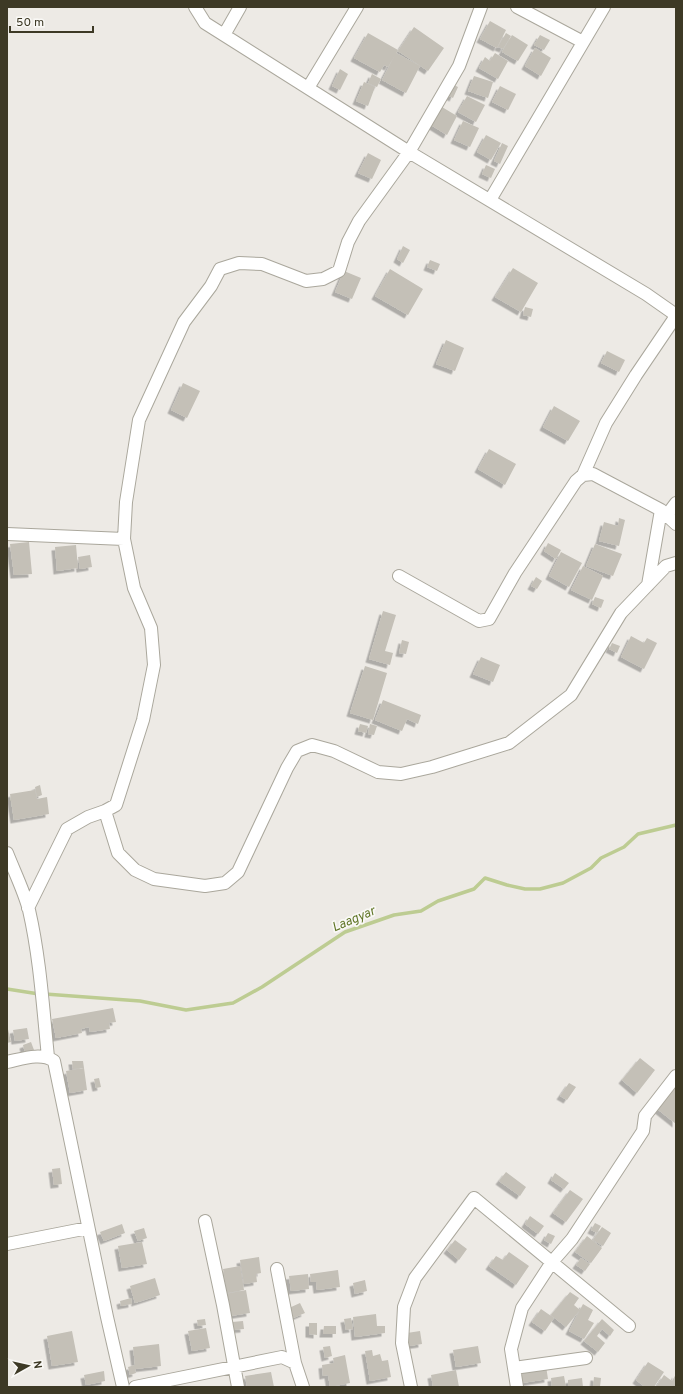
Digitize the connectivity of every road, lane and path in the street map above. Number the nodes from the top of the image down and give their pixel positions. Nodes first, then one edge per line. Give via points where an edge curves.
1 (195, 7) edge
2 (240, 7) edge
3 (357, 7) edge
4 (481, 7) edge
5 (517, 7) edge
6 (604, 7) edge
7 (224, 35) junction
8 (583, 42) junction
9 (308, 88) junction
10 (409, 152) junction
11 (490, 200) junction
12 (676, 315) edge
13 (583, 475) junction
14 (676, 503) edge
15 (664, 512) junction
16 (676, 524) edge
17 (7, 534) edge
18 (124, 539) junction
19 (676, 563) edge
20 (399, 576) dead end
21 (648, 585) junction
22 (105, 812) junction
23 (7, 853) edge
24 (28, 908) junction
25 (48, 1057) junction
26 (7, 1062) edge
27 (676, 1076) edge
28 (205, 1221) dead end
29 (88, 1228) junction
30 (7, 1244) edge
31 (552, 1262) junction
32 (277, 1269) dead end
33 (629, 1326) dead end
34 (586, 1358) dead end
35 (295, 1363) junction
36 (235, 1367) junction
37 (514, 1368) junction
38 (123, 1387) edge
39 (135, 1387) edge
40 (238, 1387) edge
41 (303, 1387) edge
42 (411, 1387) edge
43 (517, 1387) edge

1 - 7 street via 204,23
2 - 7 street
3 - 9 street
4 - 10 street via 459,66
5 - 8 street
6 - 8 street
7 - 9 street
8 - 11 street
9 - 10 street
10 - 11 street
10 - 18 street via 359,221 348,242 339,271 323,279 306,281 262,264 239,262 220,269 211,286 184,322 139,420 126,502
11 - 12 street via 646,294
12 - 13 street via 606,423
13 - 15 street via 593,474
13 - 20 street via 576,480 515,573 489,619 479,620
14 - 15 street
15 - 16 street
15 - 21 street
17 - 18 street
18 - 22 street via 134,588 151,628 154,665 143,720 116,805
19 - 21 street via 666,566
21 - 22 street via 621,613 571,695 509,743 401,774 378,772 334,751 312,745 297,751 238,872 225,883 205,886 154,879 134,870 118,854
22 - 24 street via 88,817 67,829
23 - 24 street
24 - 25 street via 40,972
25 - 26 street via 39,1056
25 - 29 street via 54,1061 56,1069
27 - 31 street via 645,1116 642,1131 572,1239
28 - 36 street
29 - 30 street
29 - 38 street
31 - 33 street
31 - 37 street via 522,1308 511,1349
31 - 42 street via 474,1198 415,1278 404,1307 402,1343
32 - 35 street
34 - 37 street
35 - 36 street via 282,1357
35 - 41 street
36 - 39 street
36 - 40 street
37 - 43 street

